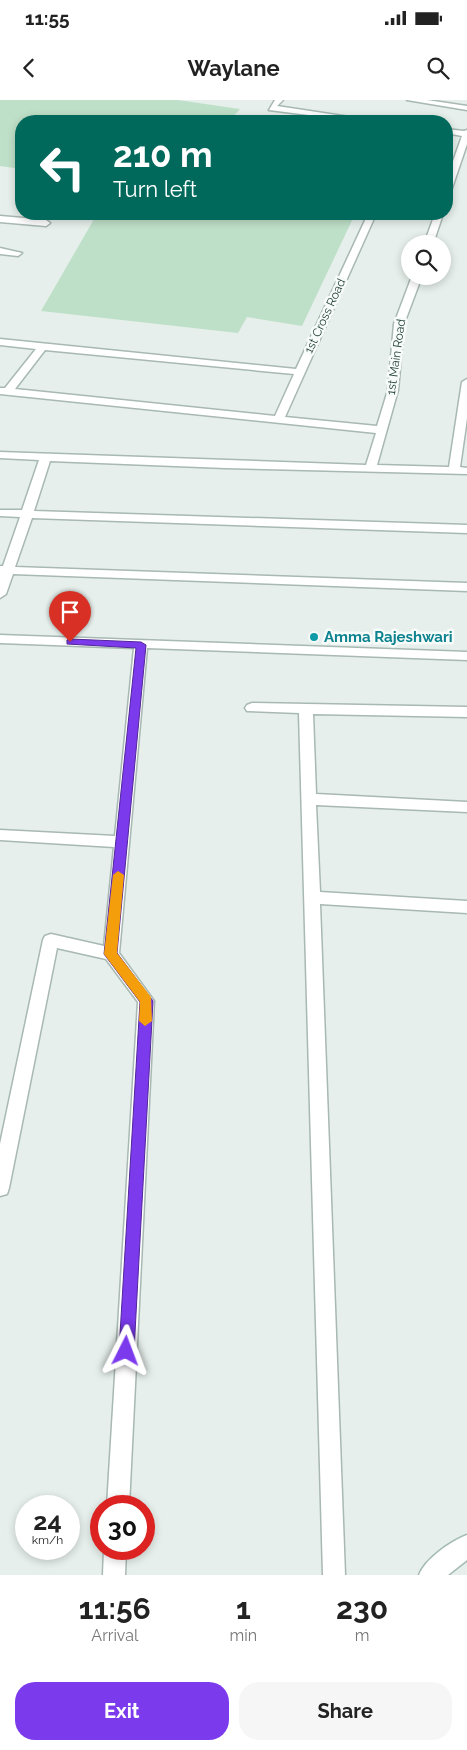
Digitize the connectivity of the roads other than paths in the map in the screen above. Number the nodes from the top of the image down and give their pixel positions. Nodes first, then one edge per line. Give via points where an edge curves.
1 (279, 100) edge
2 (411, 100) edge
3 (467, 108) edge
4 (326, 115) edge
5 (453, 132) edge
6 (467, 133) edge
7 (453, 165) edge
8 (456, 165) junction
9 (453, 174) edge
10 (0, 219) edge
11 (369, 220) edge
12 (437, 220) edge
13 (46, 223) dead end
14 (431, 235) edge
15 (0, 251) edge
16 (18, 253) dead end
17 (414, 285) edge
18 (0, 342) edge
19 (43, 346) junction
20 (300, 372) junction
21 (467, 382) edge
22 (4, 392) edge
23 (279, 418) junction
24 (465, 418) edge
25 (381, 430) junction
26 (0, 455) edge
27 (46, 457) junction
28 (370, 468) junction
29 (454, 471) junction
30 (467, 471) edge
31 (0, 513) edge
32 (27, 514) junction
33 (467, 529) edge
34 (4, 570) edge
35 (467, 587) edge
36 (0, 594) edge
37 (0, 639) edge
38 (141, 645) junction
39 (467, 656) edge
40 (252, 708) dead end
41 (306, 708) junction
42 (467, 712) edge
43 (309, 799) junction
44 (467, 806) edge
45 (0, 835) edge
46 (122, 842) junction
47 (312, 898) junction
48 (467, 907) edge
49 (111, 954) junction
50 (0, 1188) edge
51 (119, 1495) edge
52 (467, 1546) edge
53 (115, 1560) edge
54 (114, 1575) edge
55 (334, 1575) edge
56 (430, 1575) edge

1 - 4 street via 272,108
2 - 3 street
5 - 6 street
6 - 8 street
7 - 8 street
8 - 9 street
10 - 13 street
11 - 20 street, 1st Cross Road
12 - 14 street
15 - 16 street
17 - 25 street, 1st Main Road via 399,324 394,390
18 - 19 street
19 - 20 street
19 - 22 street
20 - 23 street, 1st Cross Road
21 - 24 street
22 - 23 street
23 - 25 street
24 - 29 street
25 - 28 street, 1st Main Road
26 - 27 street
27 - 28 street
27 - 32 street
28 - 29 street
29 - 30 street
31 - 32 street
32 - 33 street
32 - 34 street
34 - 35 street
34 - 36 street
37 - 38 street
38 - 39 street
38 - 46 street
40 - 41 street
41 - 42 street
41 - 43 street
43 - 44 street
43 - 47 street
45 - 46 street
46 - 49 street
47 - 48 street
47 - 55 street
49 - 50 street via 51,940
49 - 51 street via 146,1001
52 - 56 street
53 - 54 street

